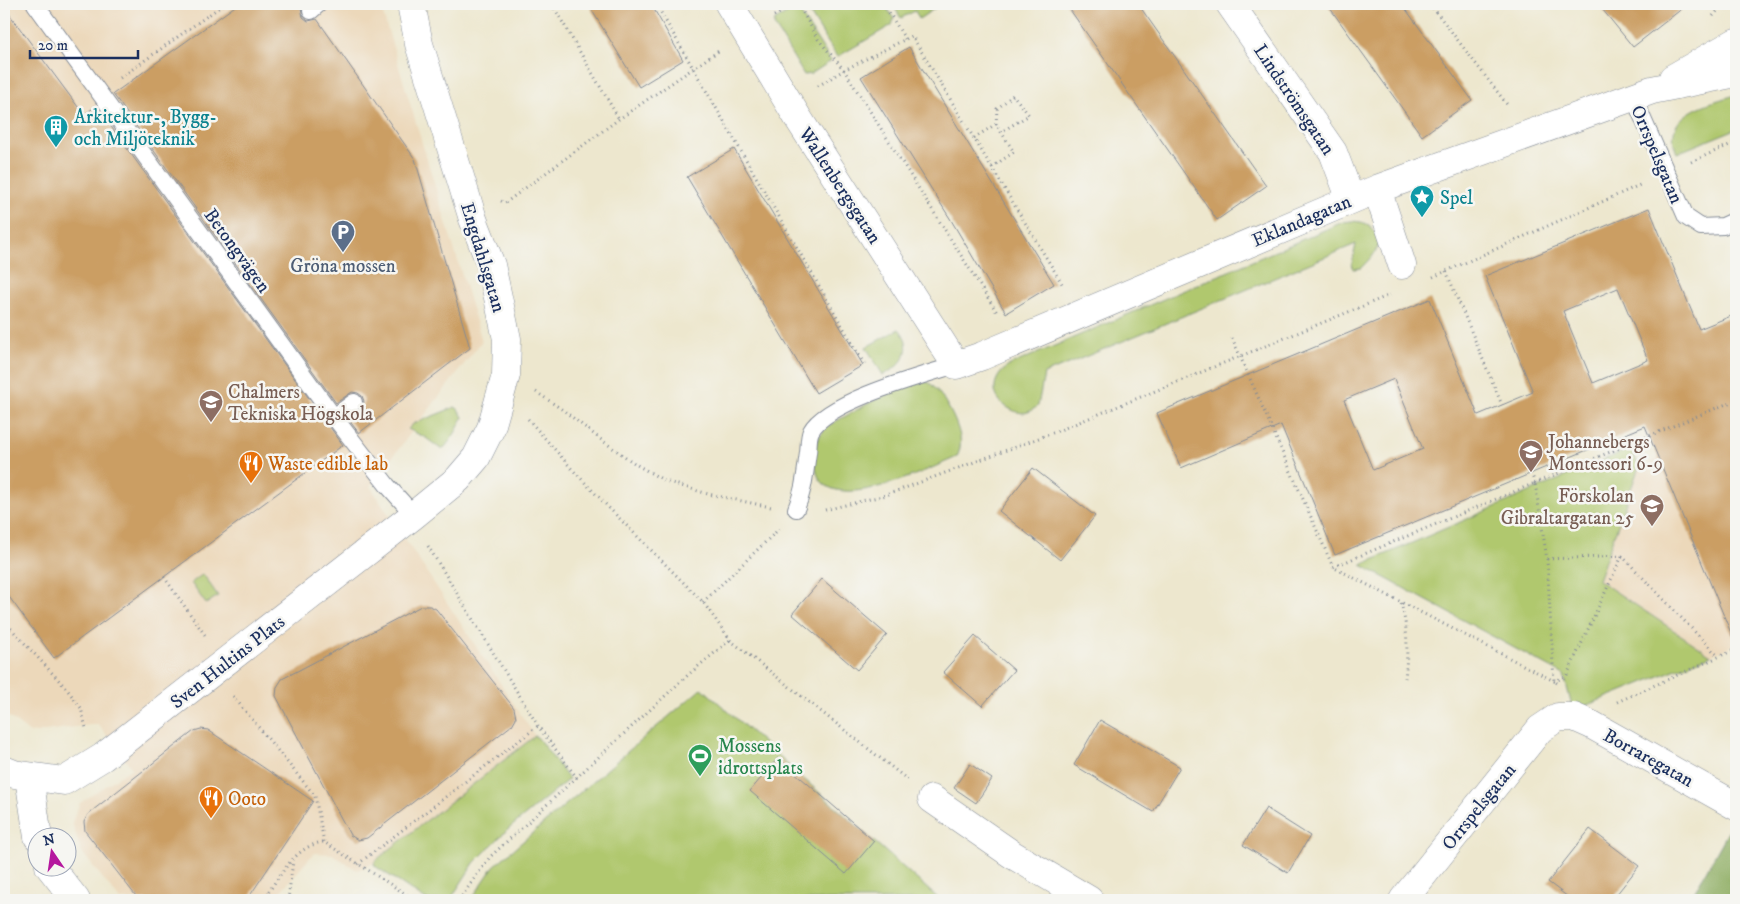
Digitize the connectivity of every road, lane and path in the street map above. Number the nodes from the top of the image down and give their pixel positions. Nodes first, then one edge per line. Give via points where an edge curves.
1 (35, 4) edge
2 (224, 4) edge
3 (412, 4) edge
4 (552, 4) edge
5 (656, 4) edge
6 (729, 4) edge
7 (797, 4) edge
8 (884, 4) edge
9 (1230, 4) edge
10 (1430, 4) edge
11 (1720, 9) dead end
12 (1710, 19) dead end
13 (747, 32) junction
14 (905, 39) junction
15 (1736, 42) edge
16 (694, 68) junction
17 (844, 70) junction
18 (1736, 74) edge
19 (99, 93) junction
20 (1643, 93) junction
21 (789, 103) junction
22 (1514, 114) dead end
23 (619, 119) junction
24 (996, 124) junction
25 (1001, 132) junction
26 (974, 138) junction
27 (1736, 142) edge
28 (992, 167) junction
29 (1667, 174) junction
30 (1377, 189) junction
31 (498, 200) dead end
32 (1351, 200) junction
33 (1736, 220) edge
34 (1402, 265) dead end
35 (1446, 271) junction
36 (1429, 278) dead end
37 (1068, 294) dead end
38 (1393, 294) dead end
39 (999, 317) dead end
40 (1232, 338) dead end
41 (1242, 357) junction
42 (956, 365) junction
43 (878, 389) junction
44 (533, 391) dead end
45 (1736, 400) edge
46 (354, 402) dead end
47 (498, 402) junction
48 (1502, 405) dead end
49 (334, 416) junction
50 (1532, 473) dead end
51 (1536, 483) junction
52 (796, 509) junction
53 (412, 516) junction
54 (1622, 556) junction
55 (1547, 559) junction
56 (1333, 567) junction
57 (164, 577) dead end
58 (703, 602) junction
59 (1401, 603) junction
60 (4, 622) edge
61 (208, 639) dead end
62 (730, 640) junction
63 (1736, 649) edge
64 (1718, 656) junction
65 (1405, 678) dead end
66 (1554, 682) junction
67 (1560, 685) dead end
68 (227, 689) dead end
69 (1615, 703) dead end
70 (1558, 717) joint
71 (538, 726) junction
72 (103, 757) junction
73 (16, 774) edge
74 (577, 779) junction
75 (932, 799) joint
76 (1736, 806) edge
77 (34, 826) edge
78 (324, 842) junction
79 (293, 859) junction
80 (358, 864) junction
81 (57, 876) edge
82 (76, 900) edge
83 (263, 900) edge
84 (288, 900) edge
85 (414, 900) edge
86 (459, 900) edge
87 (1089, 900) edge
88 (1403, 900) edge

1 - 19 lane, Betongvägen
2 - 19 path
3 - 47 street, Engdahlsgatan via 418,44 473,219 491,265 501,308 507,339 506,375
4 - 23 path
5 - 16 path
6 - 13 street, Wallenbergsgatan
7 - 13 path
7 - 17 path via 818,39
8 - 14 path
9 - 32 street, Lindströmsgatan via 1333,152
10 - 22 path
11 - 12 path
13 - 16 path
13 - 21 street, Wallenbergsgatan
14 - 17 path
14 - 26 path via 912,36
15 - 20 street, Eklandagatan
16 - 23 path
16 - 43 path
17 - 21 path
17 - 39 path
18 - 20 street, Eklandagatan
19 - 49 lane, Betongvägen
20 - 29 lane, Orrspelsgatan
20 - 30 street, Eklandagatan
21 - 42 street, Wallenbergsgatan
23 - 31 path via 506,203
24 - 25 path
24 - 25 path via 997,109 1013,94 1029,115
24 - 26 path
25 - 28 path via 1014,152
26 - 28 path
27 - 29 path
28 - 37 path
29 - 33 lane, Orrspelsgatan via 1686,217 1701,227 1723,226
29 - 35 path
30 - 32 street, Eklandagatan
30 - 34 street
32 - 42 street, Eklandagatan
35 - 36 path
35 - 48 path
38 - 41 path
40 - 41 path
41 - 52 path via 886,495 829,510
41 - 56 path
42 - 43 lane
43 - 52 lane via 834,411 810,432 802,496
44 - 52 path via 637,465 665,481 768,507
45 - 51 path
46 - 49 lane
47 - 53 street, Engdahlsgatan via 476,458 458,479
47 - 58 path via 518,409 604,503
49 - 53 lane, Betongvägen
50 - 51 path
51 - 55 path
51 - 56 path
52 - 58 path
53 - 71 path
53 - 72 street, Sven Hultins Plats
54 - 55 path
54 - 64 path
54 - 66 path via 1566,677
55 - 66 path
56 - 59 path
57 - 61 path
58 - 62 path
59 - 65 path via 1407,630
59 - 66 path
60 - 72 path via 81,708 89,738
62 - 74 path
62 - 75 path
63 - 64 path
64 - 69 path
66 - 67 path
68 - 78 path via 316,796
70 - 76 street, Borraregatan via 1574,717 1592,725
70 - 88 street, Orrspelsgatan via 1540,729
71 - 74 path
71 - 80 path
72 - 73 street, Sven Hultins Plats via 64,781
73 - 77 street
74 - 86 path via 490,857
75 - 87 street via 1013,855
78 - 79 path via 308,846
78 - 80 path
79 - 83 path
79 - 84 path
80 - 85 path
81 - 82 street

